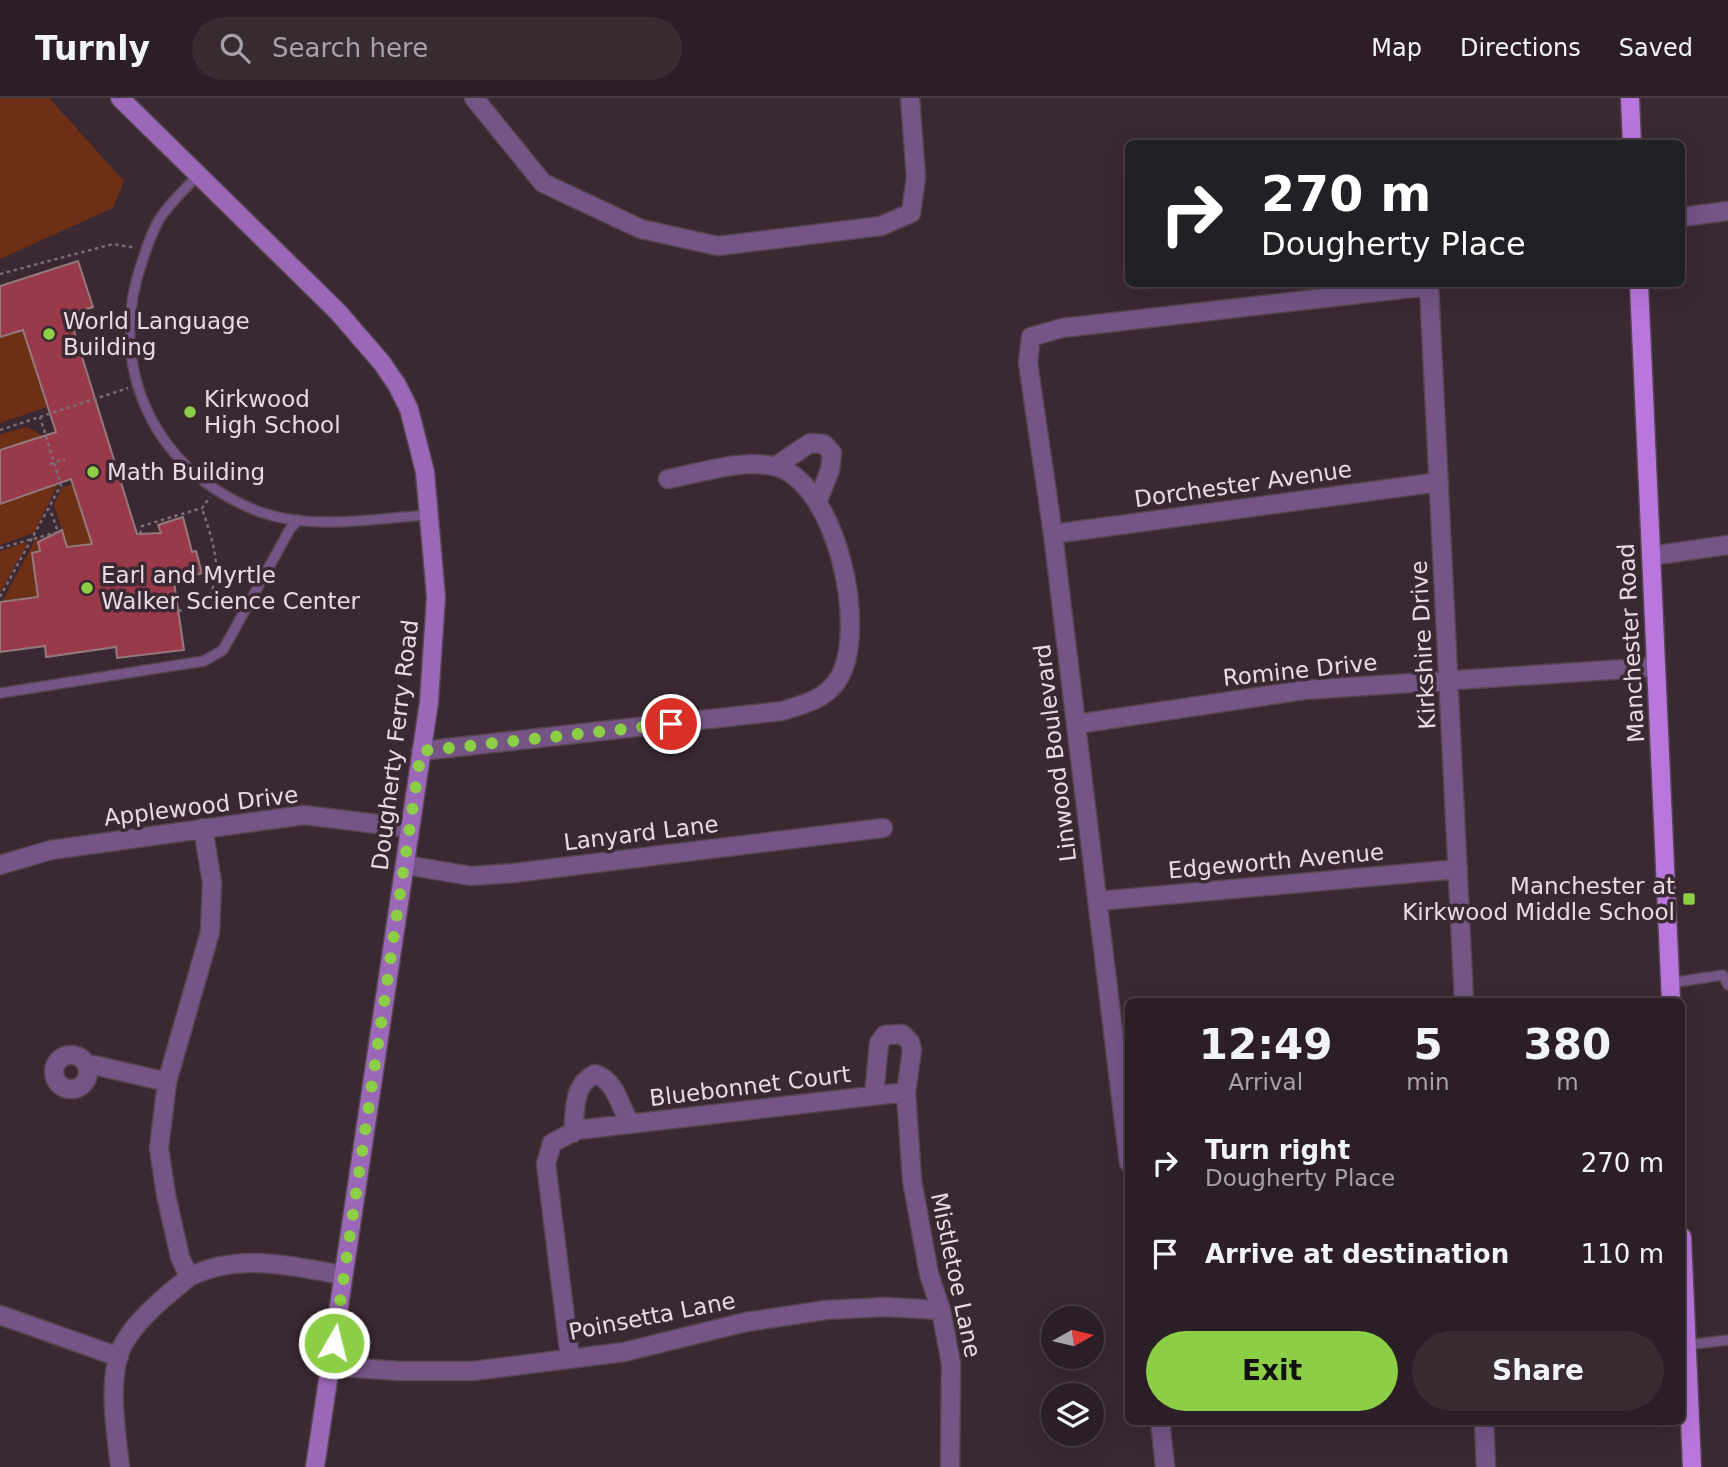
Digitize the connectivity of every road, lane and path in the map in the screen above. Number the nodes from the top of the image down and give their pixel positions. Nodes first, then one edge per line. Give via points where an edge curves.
1 (120, 98) edge
2 (474, 98) edge
3 (910, 98) edge
4 (1630, 98) edge
5 (1632, 140) edge
6 (199, 174) junction
7 (1728, 211) edge
8 (1685, 217) edge
9 (146, 250) junction
10 (0, 274) edge
11 (1420, 287) edge
12 (1429, 287) edge
13 (1639, 287) edge
14 (138, 384) junction
15 (40, 417) junction
16 (0, 430) edge
17 (65, 459) dead end
18 (52, 463) junction
19 (776, 466) junction
20 (668, 479) dead end
21 (1439, 482) junction
22 (216, 489) junction
23 (818, 500) junction
24 (202, 508) junction
25 (50, 509) junction
26 (429, 515) junction
27 (298, 520) junction
28 (141, 534) dead end
29 (1053, 534) junction
30 (34, 538) junction
31 (1728, 545) edge
32 (0, 548) edge
33 (1651, 556) junction
34 (0, 597) edge
35 (178, 611) dead end
36 (1656, 667) junction
37 (1449, 681) junction
38 (0, 693) edge
39 (1077, 724) junction
40 (421, 751) junction
41 (202, 828) junction
42 (410, 828) junction
43 (883, 828) dead end
44 (405, 864) junction
45 (0, 865) edge
46 (1458, 869) junction
47 (1098, 901) junction
48 (1726, 975) edge
49 (1728, 985) edge
50 (1671, 992) edge
51 (1464, 998) edge
52 (86, 1067) dead end
53 (167, 1082) junction
54 (906, 1092) junction
55 (874, 1096) junction
56 (1125, 1104) edge
57 (631, 1124) junction
58 (573, 1133) junction
59 (343, 1275) junction
60 (189, 1277) junction
61 (941, 1310) junction
62 (0, 1315) edge
63 (1685, 1324) edge
64 (1728, 1340) edge
65 (1686, 1345) junction
66 (119, 1357) junction
67 (570, 1358) junction
68 (330, 1366) junction
69 (1160, 1425) edge
70 (1484, 1425) edge
71 (120, 1467) edge
72 (315, 1467) edge
73 (950, 1467) edge
74 (1165, 1467) edge
75 (1486, 1467) edge
76 (1692, 1467) edge

1 - 6 main road, Dougherty Ferry Road
2 - 3 street via 543,183 641,229 718,246 881,226 911,213 916,177
4 - 5 main road
6 - 9 lane via 162,215
6 - 26 main road, Dougherty Ferry Road via 383,363 409,409 425,472
7 - 8 street
9 - 10 path via 113,244
9 - 14 lane via 128,318
11 - 29 street, Linwood Boulevard via 1062,328 1031,337 1028,363
12 - 21 street, Kirkshire Drive
13 - 33 main road, Manchester Road
14 - 15 path
14 - 22 lane via 162,439 186,466
15 - 16 path
15 - 18 path
17 - 18 path
18 - 25 path via 61,485
19 - 20 street via 753,464
19 - 23 street via 812,490
19 - 23 street via 810,443 824,444 832,453 832,462
21 - 29 street, Dorchester Avenue
21 - 37 street, Kirkshire Drive
22 - 24 path
22 - 27 lane via 261,512
23 - 40 street via 828,516 847,588 850,649 837,681 818,699 782,711
24 - 28 path via 142,526
24 - 35 path via 216,554 215,582 201,603
25 - 30 path
25 - 30 path via 58,532
26 - 27 lane
26 - 40 main road, Dougherty Ferry Road via 436,597
27 - 38 lane via 223,650 204,661
29 - 39 street, Linwood Boulevard
30 - 32 path
30 - 34 path
31 - 33 street
33 - 36 main road, Manchester Road
36 - 37 street, Romine Drive
36 - 50 main road, Manchester Road
37 - 39 street, Romine Drive via 1304,691
37 - 46 street, Kirkshire Drive
39 - 47 street, Linwood Boulevard
40 - 42 main road, Dougherty Ferry Road
41 - 42 street, Applewood Drive via 304,816
41 - 45 street, Applewood Drive via 51,850
41 - 53 street via 212,883 210,932
42 - 44 main road, Dougherty Ferry Road
43 - 44 street, Lanyard Lane via 514,873 471,876
44 - 59 main road, Dougherty Ferry Road
46 - 47 street, Edgeworth Avenue
46 - 51 street, Kirkshire Drive
47 - 56 street, Linwood Boulevard
48 - 49 lane
48 - 50 lane
52 - 53 street
53 - 60 street via 160,1125 161,1171 180,1257
54 - 55 street, Bluebonnet Court
54 - 55 street, Bluebonnet Court via 910,1042 894,1033 879,1043
54 - 61 street, Mistletoe Lane via 912,1180 929,1274
55 - 57 street, Bluebonnet Court
57 - 58 street, Bluebonnet Court
57 - 58 street, Bluebonnet Court via 608,1078 595,1074 577,1091
58 - 67 street, Bluebonnet Court via 552,1143 545,1164
59 - 60 street via 243,1261 218,1264
59 - 68 main road, Dougherty Ferry Road
60 - 66 street via 126,1339
61 - 67 street, Poinsetta Lane via 825,1310 746,1322 624,1352
61 - 73 street, Mistletoe Lane via 951,1364
62 - 66 street
63 - 65 main road
64 - 65 lane
65 - 76 main road
66 - 71 street via 114,1399
67 - 68 street, Poinsetta Lane via 474,1371
68 - 72 main road, Dougherty Ferry Road
69 - 74 street
70 - 75 street

